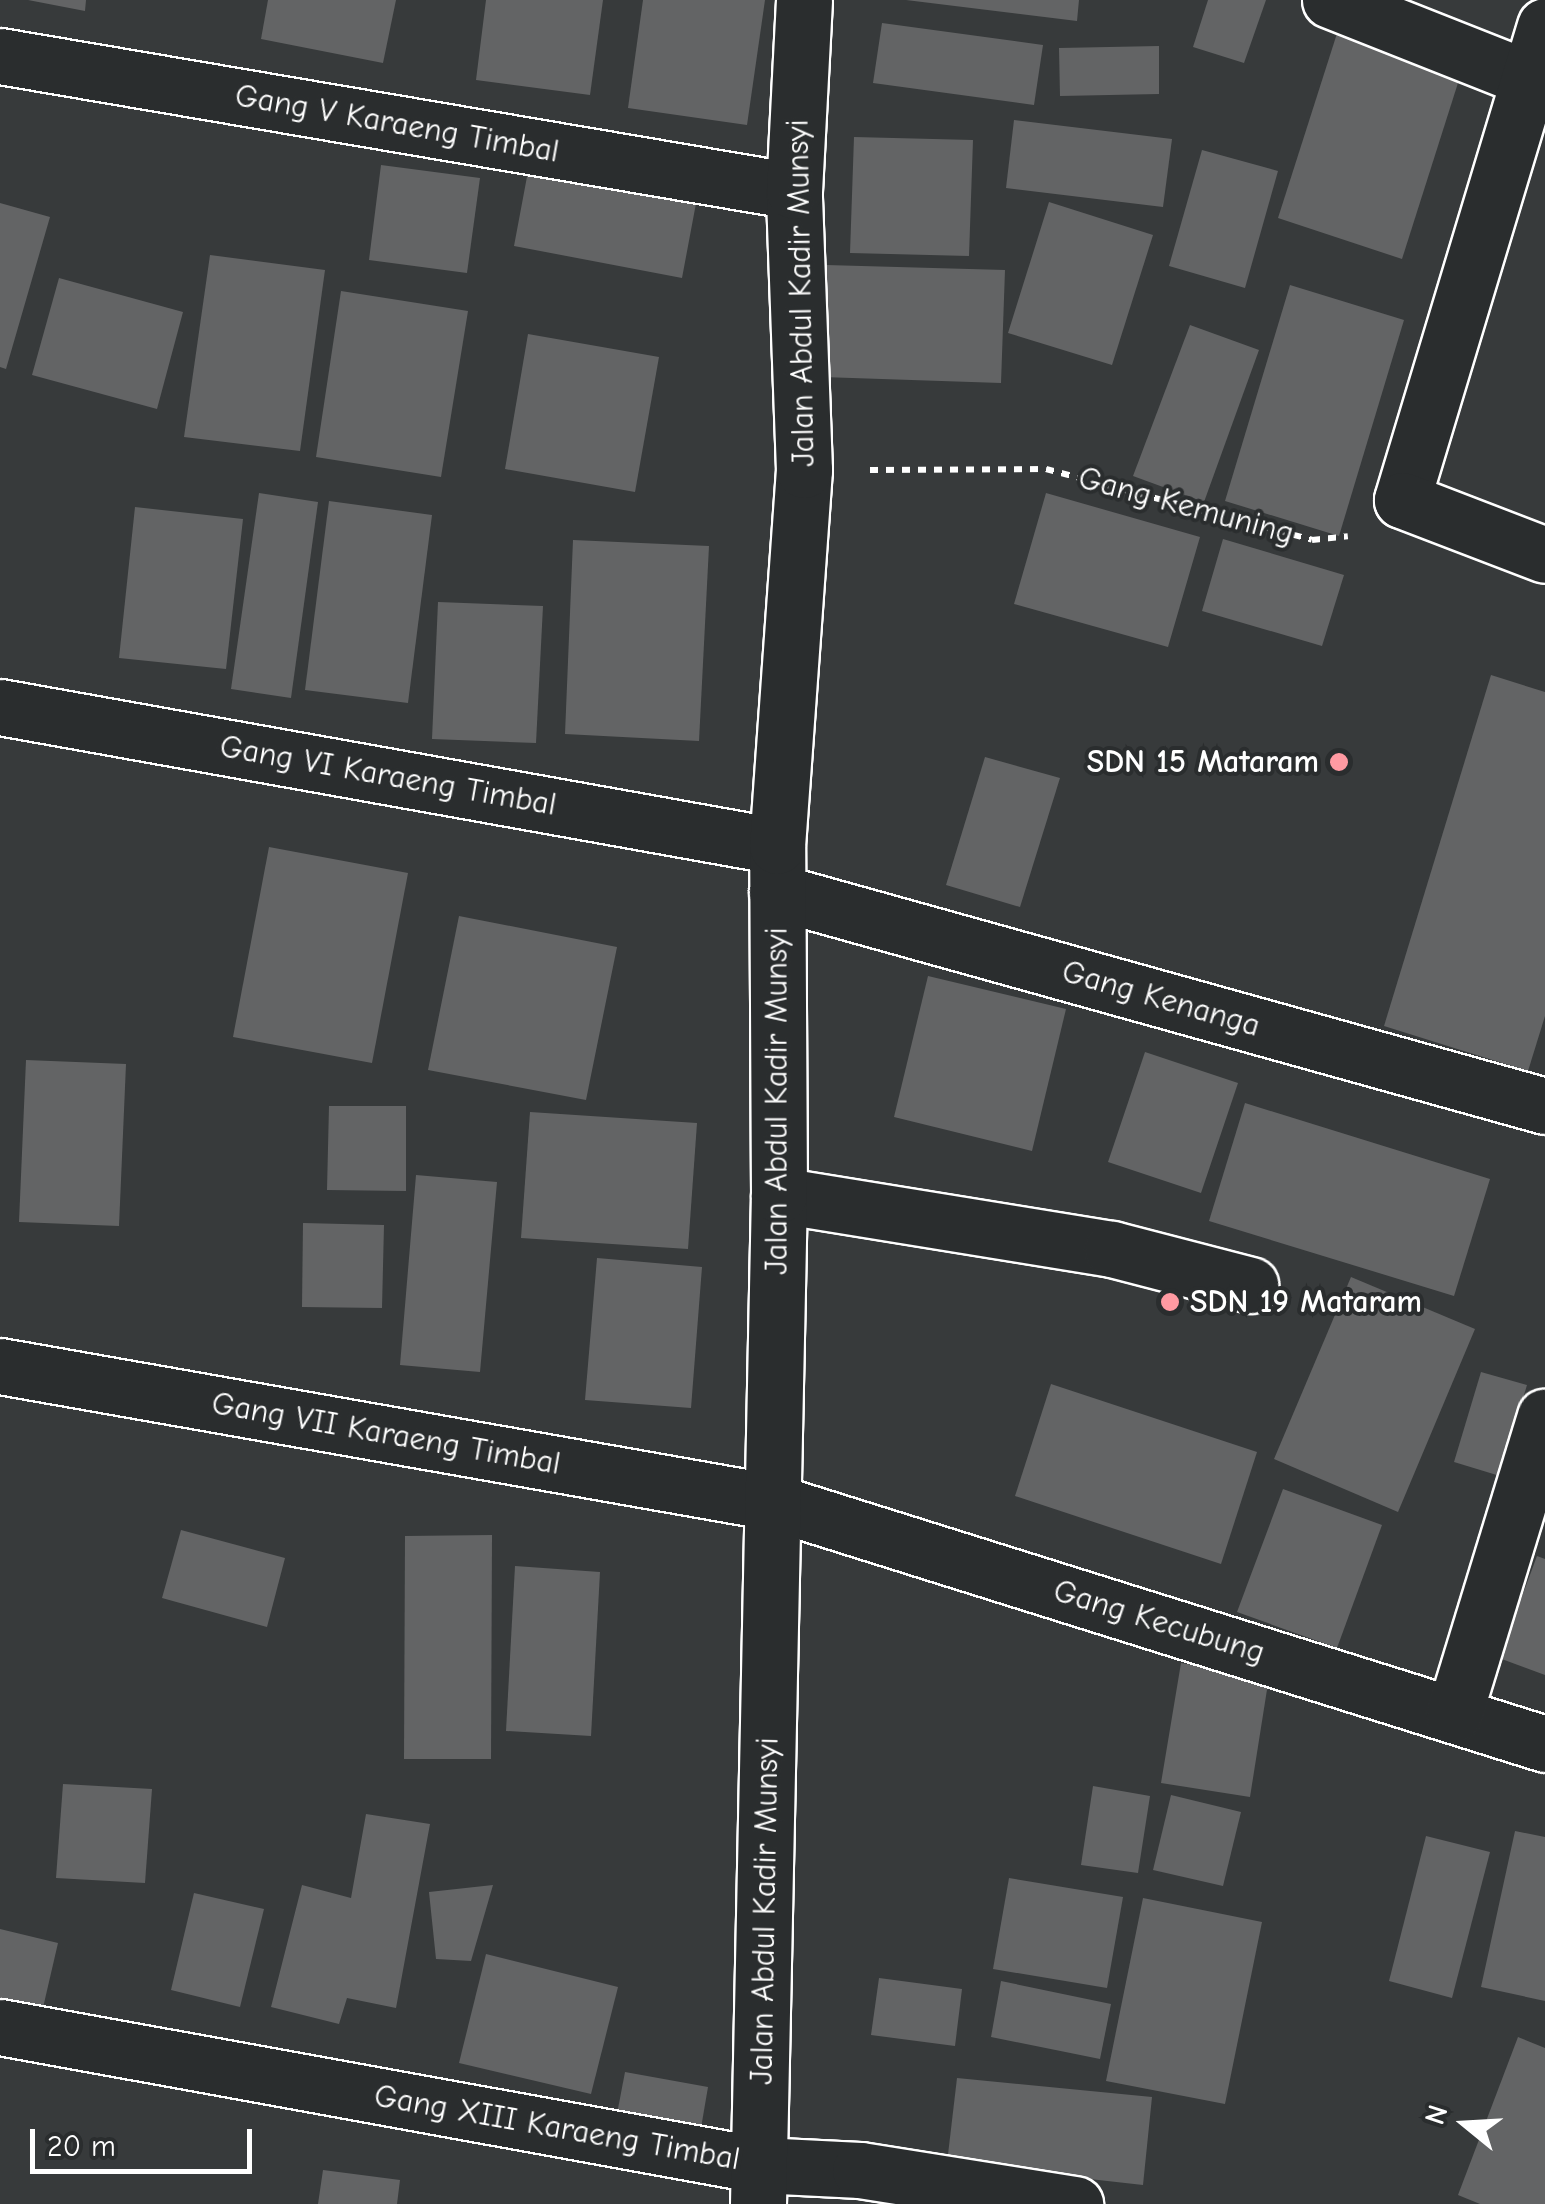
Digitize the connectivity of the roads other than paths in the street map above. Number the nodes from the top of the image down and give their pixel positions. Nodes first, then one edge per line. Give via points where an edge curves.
1 (804, 0) edge
2 (1330, 0) edge
3 (1545, 26) edge
4 (0, 56) edge
5 (1536, 81) edge
6 (794, 191) junction
7 (1545, 555) edge
8 (0, 707) edge
9 (777, 869) junction
10 (1545, 1106) edge
11 (779, 1195) junction
12 (1250, 1285) dead end
13 (0, 1366) edge
14 (1545, 1417) edge
15 (773, 1502) junction
16 (1454, 1714) junction
17 (1545, 1744) edge
18 (0, 2027) edge
19 (759, 2184) edge
20 (1075, 2204) edge

1 - 6 street, Jalan Abdul Kadir Munsyi
2 - 5 street
3 - 5 street
4 - 6 street, Gang V Karaeng Timbal
5 - 7 street via 1402,500
6 - 9 street, Jalan Abdul Kadir Munsyi via 804,470
8 - 9 street, Gang VI Karaeng Timbal
9 - 10 street, Gang Kenanga
9 - 11 street, Jalan Abdul Kadir Munsyi
11 - 12 street via 1076,1242
11 - 15 street, Jalan Abdul Kadir Munsyi
13 - 15 street, Gang VII Karaeng Timbal
14 - 16 street
15 - 16 street, Gang Kecubung
15 - 19 street, Jalan Abdul Kadir Munsyi
16 - 17 street, Gang Kecubung
18 - 19 street, Gang XIII Karaeng Timbal
19 - 20 street, Gang XIII Karaeng Timbal via 860,2170

